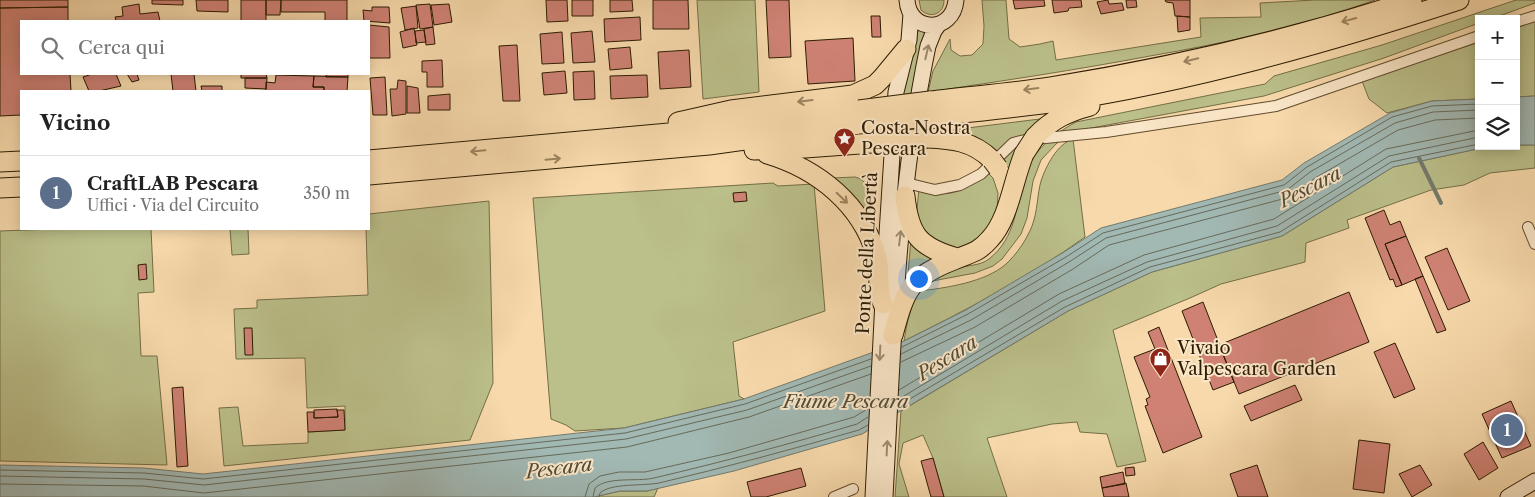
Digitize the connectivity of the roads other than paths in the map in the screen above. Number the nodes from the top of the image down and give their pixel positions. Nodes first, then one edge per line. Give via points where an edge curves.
1 (956, 0) edge
2 (1412, 0) edge
3 (1459, 0) edge
4 (909, 7) edge
5 (1535, 16) edge
6 (1520, 21) edge
7 (939, 24) junction
8 (1475, 37) edge
9 (906, 49) junction
10 (1126, 89) junction
11 (929, 109) junction
12 (859, 117) junction
13 (623, 137) junction
14 (370, 149) edge
15 (754, 150) junction
16 (642, 151) junction
17 (436, 155) junction
18 (370, 160) edge
19 (20, 161) edge
20 (0, 162) edge
21 (505, 164) junction
22 (20, 174) edge
23 (0, 175) edge
24 (370, 175) edge
25 (370, 184) edge
26 (20, 187) edge
27 (0, 188) edge
28 (906, 189) junction
29 (20, 198) edge
30 (0, 199) edge
31 (1008, 202) junction
32 (1528, 227) dead end
33 (1535, 244) edge
34 (957, 258) junction
35 (893, 281) junction
36 (883, 304) joint
37 (893, 335) joint
38 (1535, 481) edge
39 (853, 490) dead end
40 (834, 497) edge
41 (873, 497) edge
42 (885, 497) edge
43 (1508, 497) edge

1 - 7 main road, Ponte della Libertà via 951,16
2 -> 11 highway via 1263,43 1166,66
3 - 10 highway via 1266,58
4 - 7 main road via 916,20 924,24
4 - 9 main road, Ponte della Libertà via 910,32
5 - 6 street
28 -> 7 main road, Ponte della Libertà via 920,82 930,39
8 - 28 street via 1276,106 1013,143 981,174 960,185 935,190
9 -> 13 highway via 875,85 853,94 730,110 637,127
9 - 35 main road, Ponte della Libertà via 896,92
10 - 11 highway via 1056,102
10 - 31 highway, bridge via 1112,102 1068,112 1045,127 1024,154
11 - 12 highway, bridge
12 - 13 highway
12 - 16 highway via 709,145
13 -> 17 highway
14 - 17 highway via 423,147
15 - 16 highway via 663,159
15 - 31 highway, bridge via 926,138 965,142 995,164
15 -> 35 highway via 788,160 820,179 845,200 865,228 877,258
21 -> 16 highway
17 - 18 highway
19 - 20 highway
21 - 24 highway
21 - 25 highway via 466,176
22 - 23 highway
26 - 27 highway
28 - 34 highway via 906,206 920,240 938,252
35 -> 28 main road, Ponte della Libertà
29 - 30 highway
31 - 34 highway via 992,237 978,251
32 - 33 street
34 - 35 highway via 924,274
35 - 36 highway via 878,292
35 - 37 highway via 908,290
36 -> 41 main road, Ponte della Libertà
42 -> 37 main road, Ponte della Libertà
38 - 43 main road
39 - 40 street

